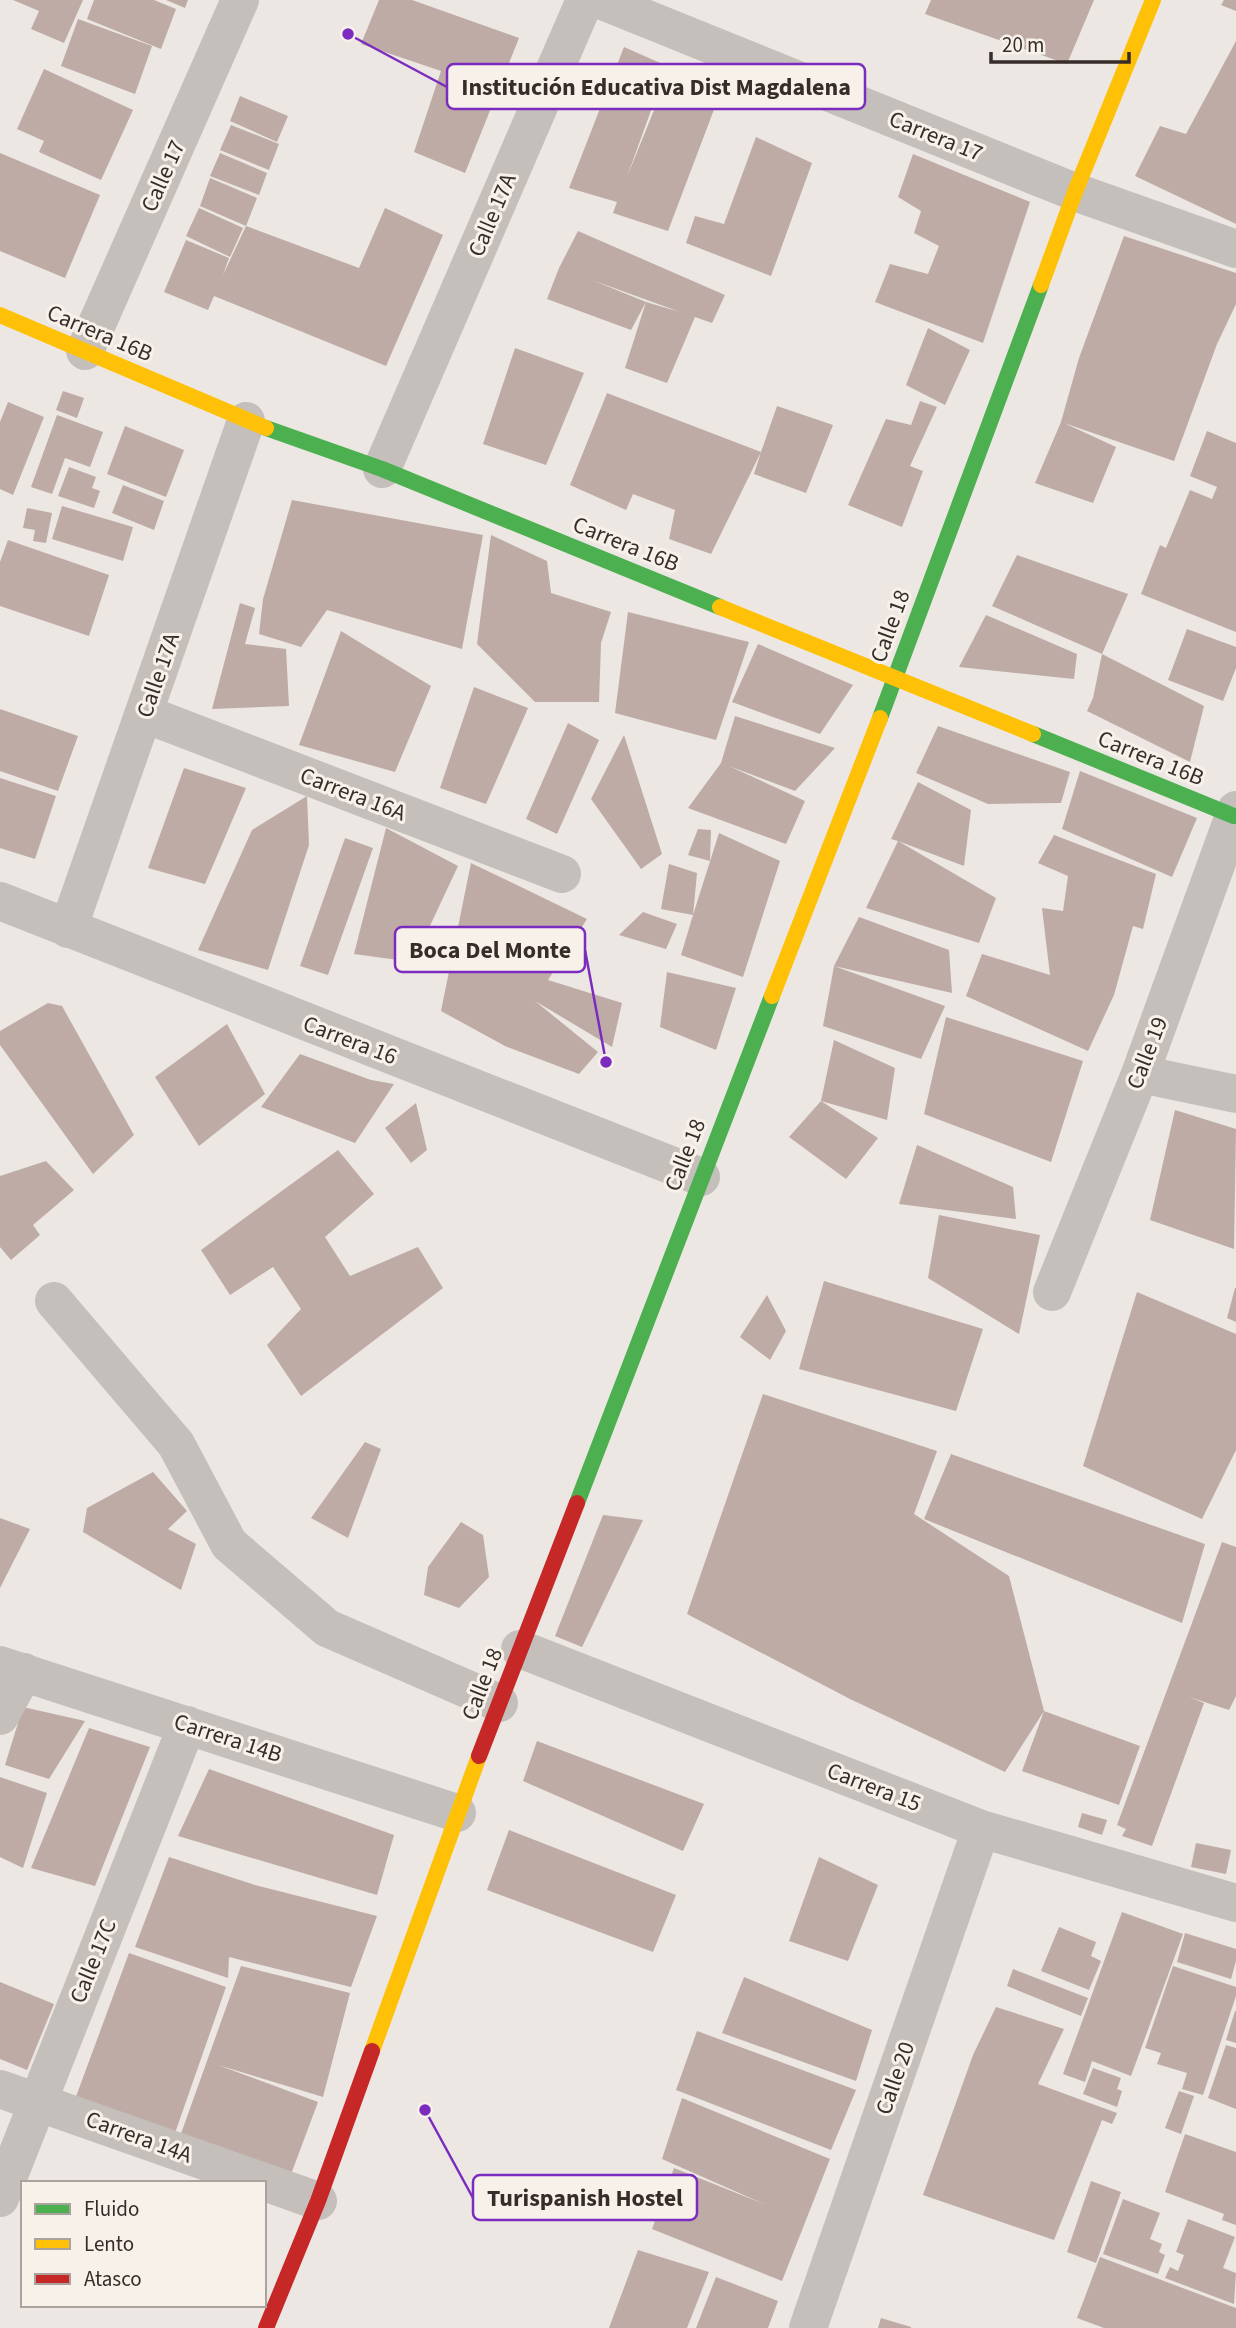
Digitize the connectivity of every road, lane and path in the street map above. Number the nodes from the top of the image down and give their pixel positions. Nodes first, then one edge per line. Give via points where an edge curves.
1 (240, 0) edge
2 (585, 0) edge
3 (600, 0) edge
4 (1153, 0) edge
5 (1075, 192) junction
6 (1236, 249) edge
7 (0, 315) edge
8 (85, 351) junction
9 (246, 421) junction
10 (382, 469) junction
11 (895, 679) junction
12 (145, 714) junction
13 (1235, 813) edge
14 (562, 874) dead end
15 (0, 901) edge
16 (68, 929) junction
17 (1140, 1074) junction
18 (1236, 1094) edge
19 (701, 1177) junction
20 (1052, 1292) dead end
21 (54, 1301) dead end
22 (520, 1649) junction
23 (12, 1669) edge
24 (499, 1703) junction
25 (0, 1716) edge
26 (187, 1725) junction
27 (457, 1812) junction
28 (981, 1829) junction
29 (1236, 1903) edge
30 (0, 2089) edge
31 (37, 2101) junction
32 (264, 2181) edge
33 (266, 2182) edge
34 (0, 2198) edge
35 (318, 2200) junction
36 (266, 2328) edge
37 (808, 2328) edge

1 - 8 street, Calle 17
2 - 10 street, Calle 17A
3 - 5 street, Carrera 17
4 - 5 street, Calle 18
5 - 6 street, Carrera 17
5 - 11 street, Calle 18
7 - 8 street, Carrera 16B
8 - 9 street, Carrera 16B
9 - 10 street, Carrera 16B
9 - 12 street, Calle 17A
10 - 11 street, Carrera 16B
11 - 13 street, Carrera 16B
11 - 19 street, Calle 18
12 - 14 street, Carrera 16A
12 - 16 street, Calle 17A
13 - 17 street, Calle 19
15 - 16 street, Carrera 16
16 - 19 street, Carrera 16
17 - 18 street
17 - 20 street, Calle 19
19 - 22 street, Calle 18
21 - 24 street via 176,1444 229,1544 327,1628
22 - 24 street, Calle 18
22 - 28 street, Carrera 15
23 - 25 street
23 - 26 street, Carrera 14B
24 - 27 street, Calle 18
26 - 27 street, Carrera 14B
26 - 31 street, Calle 17C
27 - 35 street, Calle 18
28 - 29 street, Carrera 15
28 - 37 street, Calle 20
30 - 31 street, Carrera 14A
31 - 32 street, Carrera 14A
31 - 34 street, Calle 17C
33 - 35 street, Carrera 14A
35 - 36 street, Calle 18

